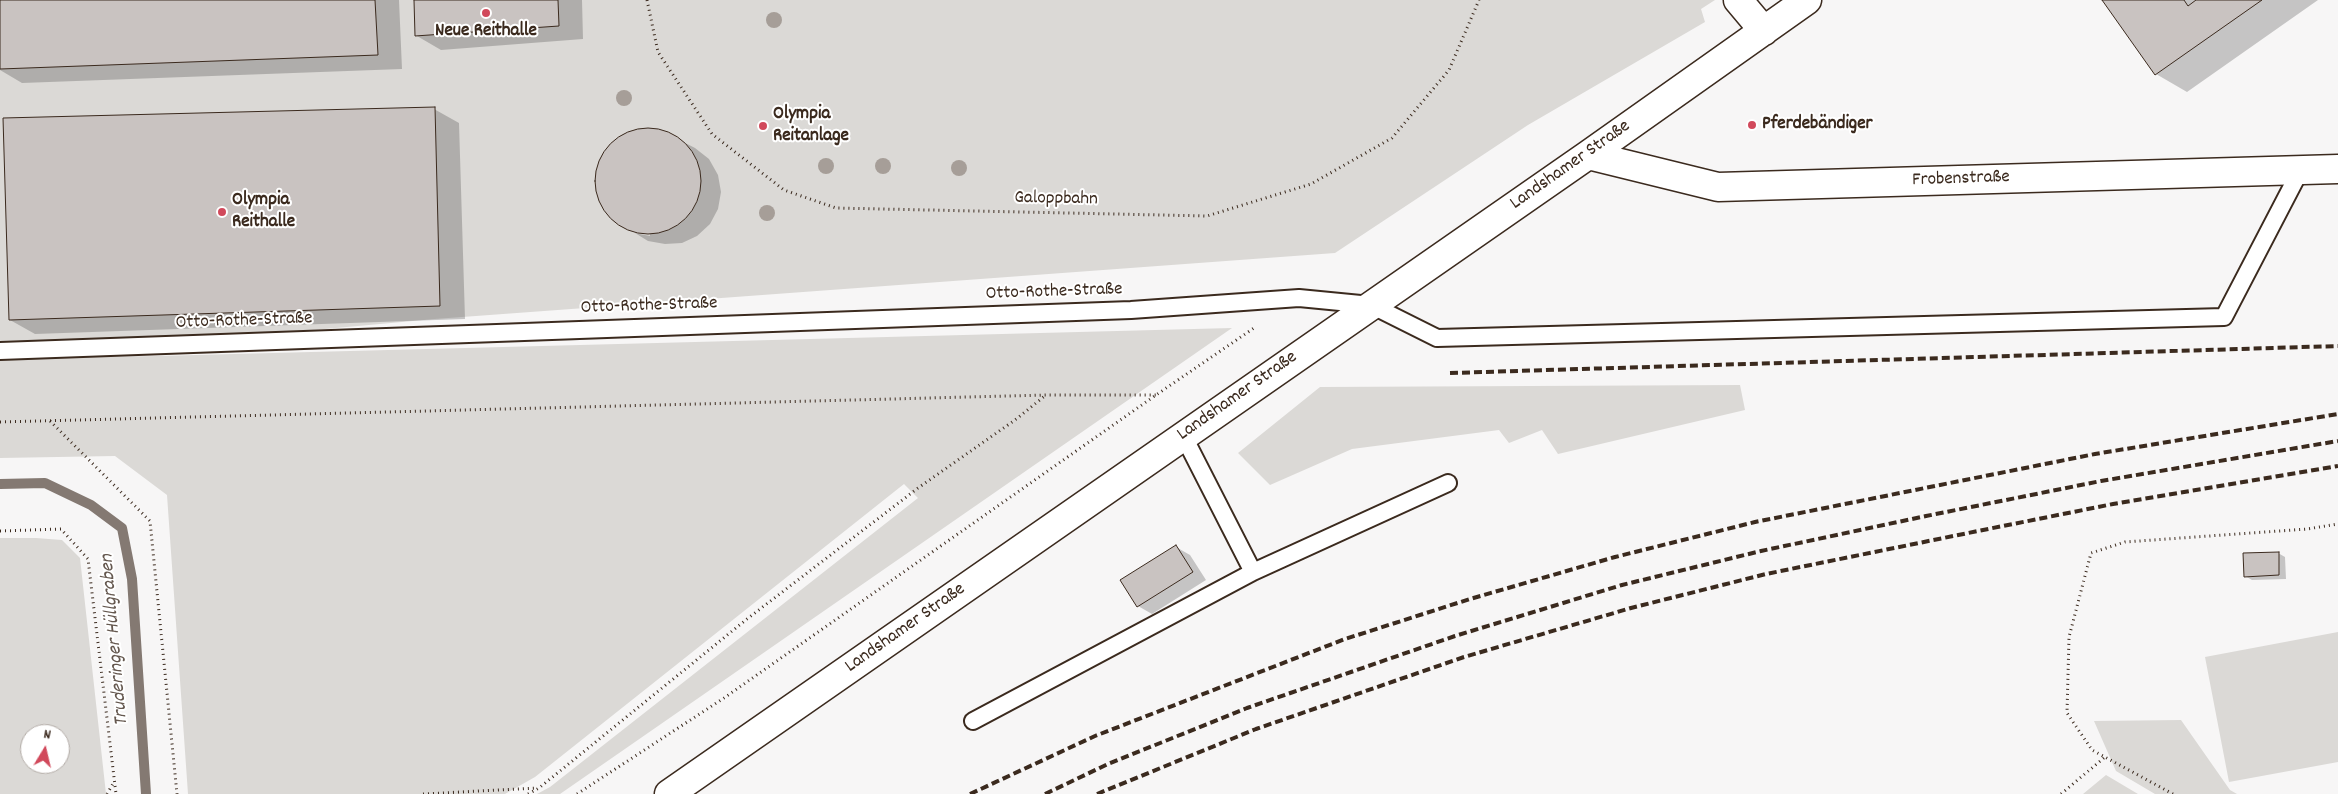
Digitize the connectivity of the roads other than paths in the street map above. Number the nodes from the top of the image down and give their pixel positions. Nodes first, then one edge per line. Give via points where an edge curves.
1 (1738, 0) edge
2 (1807, 0) edge
3 (1764, 31) junction
4 (1588, 155) junction
5 (2338, 169) edge
6 (2300, 171) junction
7 (1371, 305) junction
8 (0, 351) edge
9 (1183, 435) junction
10 (1448, 483) dead end
11 (1253, 572) junction
12 (973, 722) dead end
13 (669, 794) edge

1 - 3 street
2 - 3 street, Landshamer Straße
3 - 4 street, Landshamer Straße
4 - 6 street, Frobenstraße via 1718,187
4 - 7 street, Landshamer Straße
5 - 6 street, Frobenstraße
6 - 7 lane via 2224,316 1437,338
7 - 8 lane, Otto-Rothe-Straße via 1299,298 1130,310
7 - 9 street, Landshamer Straße
9 - 11 lane
9 - 13 street, Landshamer Straße
10 - 11 lane
11 - 12 lane

